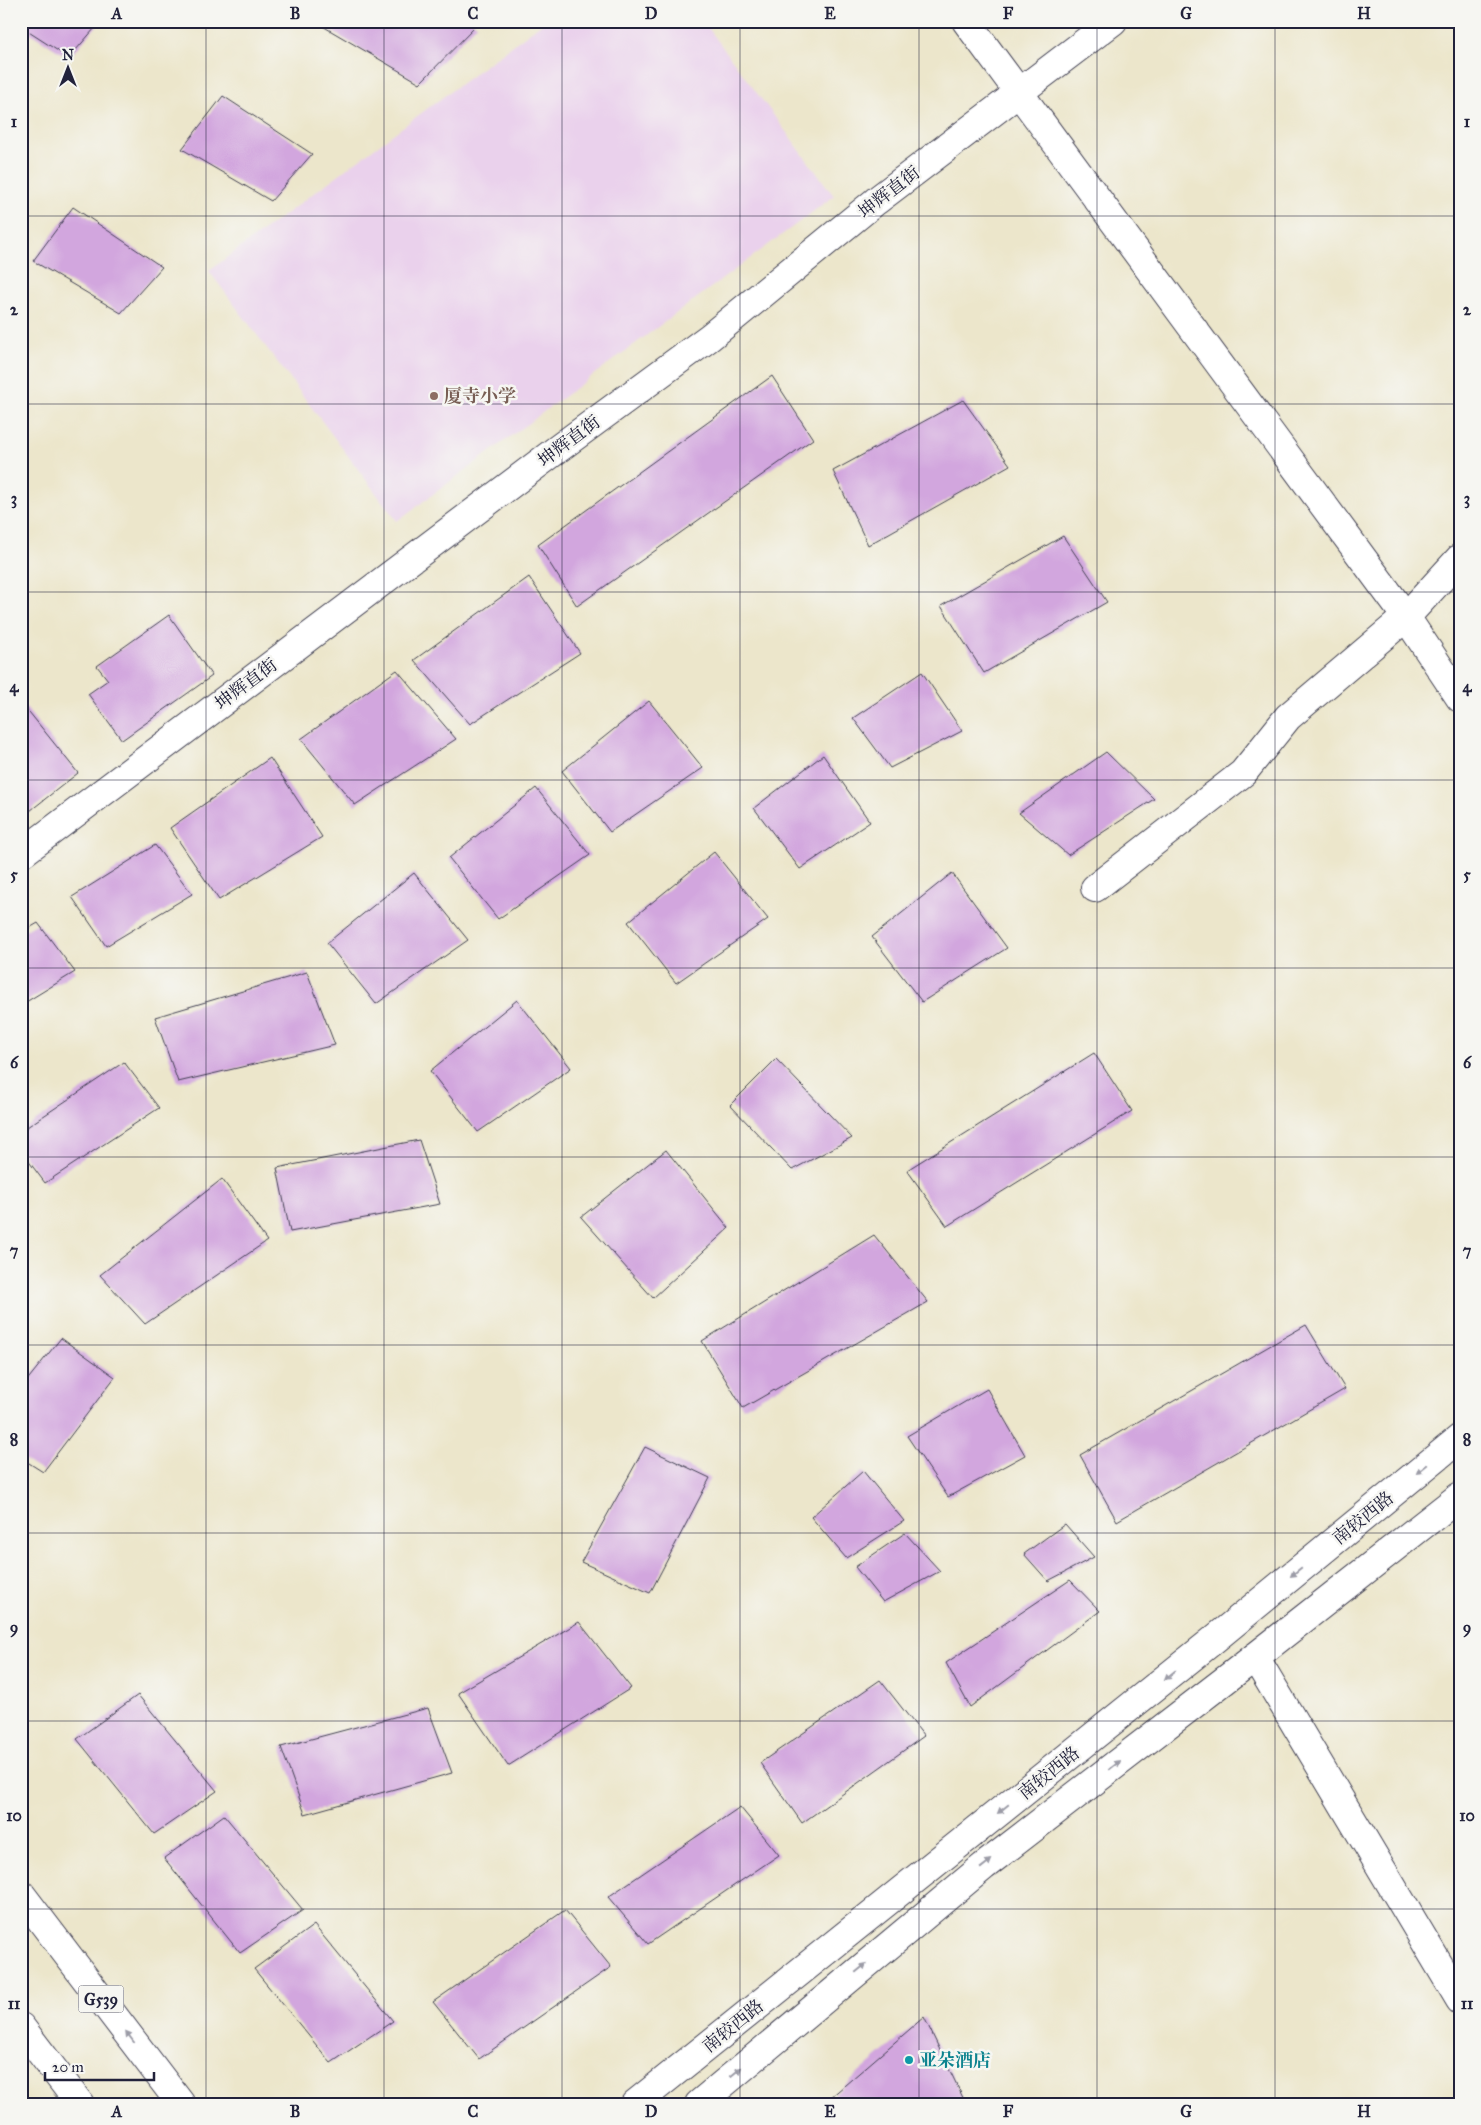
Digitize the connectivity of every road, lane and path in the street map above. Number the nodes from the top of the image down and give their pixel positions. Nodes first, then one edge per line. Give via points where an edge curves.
1 (966, 21) edge
2 (1113, 21) edge
3 (1019, 93) junction
4 (1460, 558) edge
5 (1406, 617) junction
6 (1460, 698) edge
7 (21, 854) edge
8 (1095, 888) dead end
9 (1460, 1438) edge
10 (1460, 1496) edge
11 (1255, 1657) junction
12 (21, 1894) edge
13 (1460, 2000) edge
14 (21, 2027) edge
15 (80, 2104) edge
16 (181, 2104) edge
17 (635, 2104) edge
18 (699, 2104) edge

1 - 3 main road
2 - 3 main road, 坤辉直街
3 - 5 main road
3 - 7 main road, 坤辉直街 via 876,201 710,337
4 - 5 main road
5 - 6 main road
5 - 8 main road via 1288,717 1243,773
9 -> 17 main road, 南较西路
10 - 11 main road, 南较西路
11 - 13 main road
18 -> 11 main road, 南较西路 via 984,1866
16 -> 12 main road, G539
14 - 15 main road

